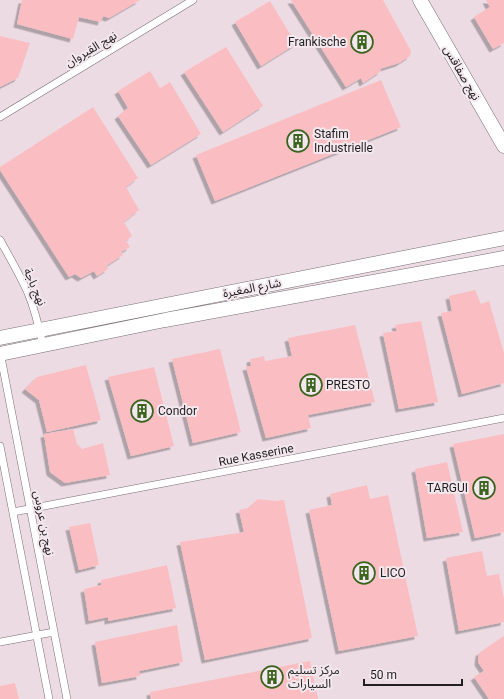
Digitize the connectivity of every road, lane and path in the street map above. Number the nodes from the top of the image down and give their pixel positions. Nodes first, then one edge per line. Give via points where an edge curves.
1 (193, 0) edge
2 (420, 0) edge
3 (0, 117) edge
4 (504, 146) edge
5 (504, 238) edge
6 (0, 240) edge
7 (504, 258) edge
8 (40, 330) junction
9 (0, 338) edge
10 (43, 345) junction
11 (0, 353) edge
12 (504, 418) edge
13 (0, 446) edge
14 (30, 509) junction
15 (12, 512) junction
16 (54, 632) junction
17 (37, 636) junction
18 (0, 642) edge
19 (49, 699) edge
20 (67, 699) edge

1 - 3 lane, نهج القيروان
2 - 4 street, نهج صفاقس
5 - 8 street, شارع المغيرة
6 - 8 lane, نهج باجة via 28,294
7 - 10 street, شارع المغيرة
8 - 9 street, شارع المغيرة
8 - 10 lane, نهج باجة
10 - 11 street, شارع المغيرة
11 - 14 lane, نهج بن عروس
12 - 14 lane, Rue Kasserine
13 - 15 lane
14 - 15 lane, Rue Kasserine
14 - 16 lane, نهج بن عروس
15 - 17 lane
16 - 17 lane
16 - 20 lane, نهج بن عروس
17 - 18 lane
17 - 19 lane

